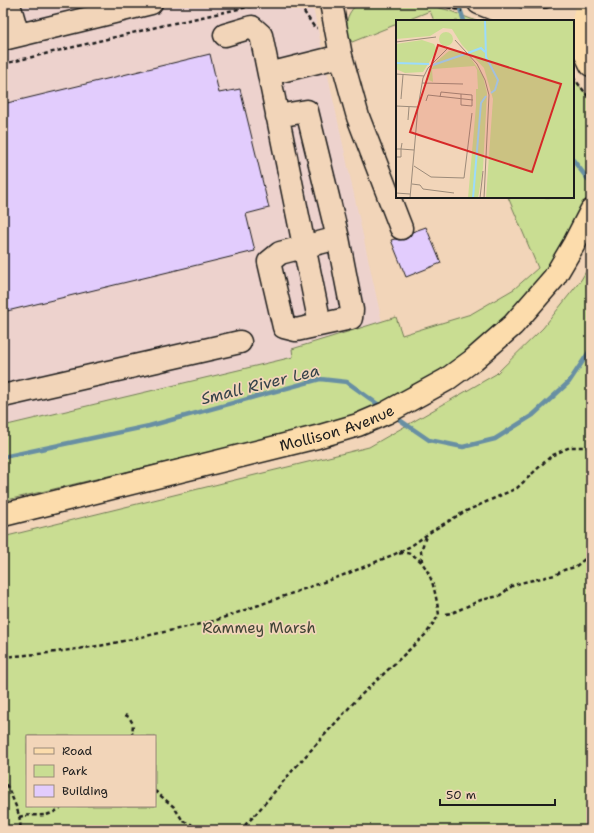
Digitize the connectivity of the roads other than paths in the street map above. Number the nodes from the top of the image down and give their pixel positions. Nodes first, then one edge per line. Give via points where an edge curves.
1 (151, 3) edge
2 (331, 3) edge
3 (588, 6) edge
4 (472, 7) edge
5 (12, 11) dead end
6 (522, 20) edge
7 (225, 35) dead end
8 (10, 37) edge
9 (574, 55) edge
10 (341, 56) junction
11 (591, 65) edge
12 (269, 74) junction
13 (277, 116) junction
14 (391, 187) edge
15 (591, 211) edge
16 (401, 228) dead end
17 (338, 238) junction
18 (304, 247) junction
19 (320, 324) junction
20 (240, 342) dead end
21 (3, 396) edge
22 (3, 515) edge

1 - 8 street
2 - 10 street
3 - 6 street via 548,20
3 - 11 main road via 581,36
4 - 6 street
5 - 8 street
7 - 12 street via 252,27 260,35
9 - 11 street
10 - 12 street
10 - 14 street via 358,117
12 - 13 street
13 - 17 street via 307,110
13 - 18 street
14 - 16 street
15 - 22 main road, Mollison Avenue via 554,278 513,325 446,380 398,407 358,425 317,437
17 - 18 street
17 - 19 street via 352,310 351,318
18 - 19 street
18 - 19 street via 280,253 269,262 284,327 296,330
20 - 21 street

